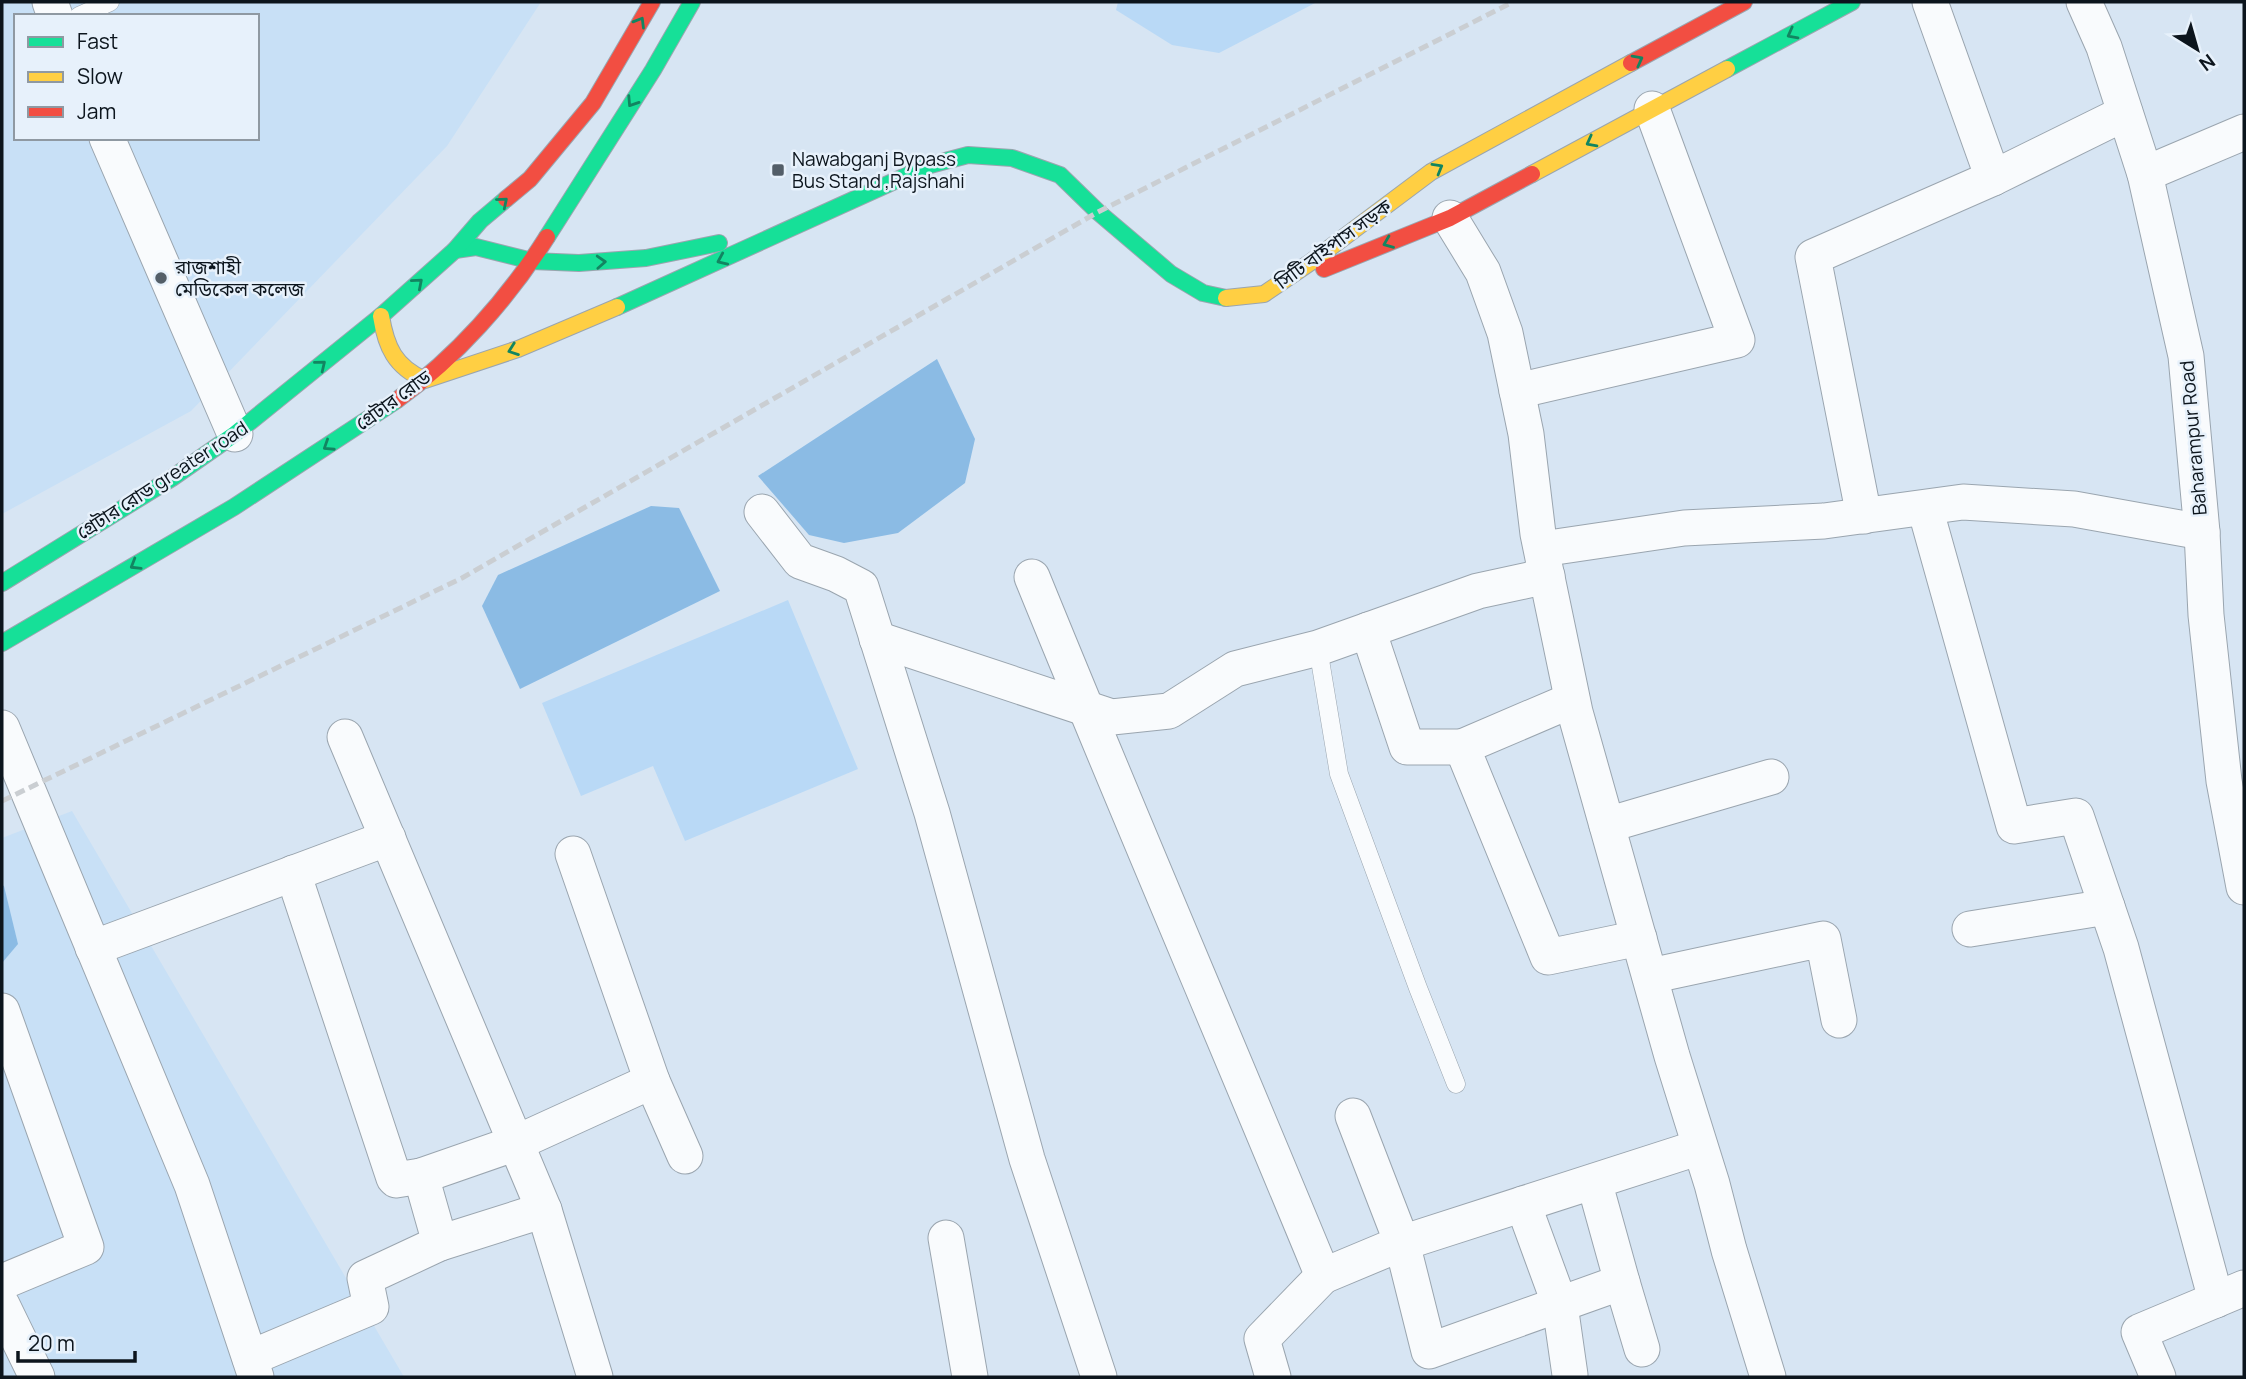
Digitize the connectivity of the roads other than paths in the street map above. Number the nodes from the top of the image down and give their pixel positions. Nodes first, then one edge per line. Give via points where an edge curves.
1 (110, 2) edge
2 (652, 2) edge
3 (692, 2) edge
4 (1744, 2) edge
5 (1852, 2) edge
6 (1930, 2) edge
7 (2084, 2) edge
8 (83, 14) edge
9 (1652, 109) junction
10 (2125, 113) junction
11 (2244, 132) edge
12 (108, 140) edge
13 (2145, 174) junction
14 (1993, 178) junction
15 (1450, 218) junction
16 (806, 222) junction
17 (455, 250) junction
18 (532, 261) junction
19 (1264, 294) junction
20 (381, 316) junction
21 (425, 380) junction
22 (1517, 391) junction
23 (235, 434) junction
24 (1925, 508) junction
25 (762, 512) dead end
26 (1864, 516) junction
27 (2202, 532) junction
28 (1544, 563) junction
29 (1032, 577) dead end
30 (2, 583) edge
31 (1368, 630) junction
32 (877, 639) junction
33 (2, 643) edge
34 (1318, 648) junction
35 (1572, 699) junction
36 (1085, 708) junction
37 (2, 729) edge
38 (345, 737) dead end
39 (1462, 747) junction
40 (1771, 777) dead end
41 (1607, 825) junction
42 (388, 838) junction
43 (573, 854) dead end
44 (293, 873) junction
45 (2244, 887) edge
46 (2107, 907) junction
47 (1970, 929) dead end
48 (1639, 938) junction
49 (93, 948) junction
50 (1650, 975) junction
51 (2, 1011) edge
52 (1839, 1020) dead end
53 (652, 1082) junction
54 (1456, 1084) dead end
55 (1353, 1116) dead end
56 (516, 1143) junction
57 (1700, 1147) junction
58 (685, 1156) dead end
59 (421, 1176) junction
60 (1594, 1181) junction
61 (1523, 1204) junction
62 (544, 1210) junction
63 (946, 1238) dead end
64 (440, 1243) junction
65 (1402, 1243) junction
66 (1323, 1276) junction
67 (2, 1282) edge
68 (1622, 1282) junction
69 (2230, 1294) edge
70 (2, 1305) edge
71 (1560, 1305) junction
72 (1642, 1349) dead end
73 (1433, 1364) edge
74 (253, 1368) edge
75 (962, 1375) edge
76 (1570, 1375) dead end
77 (37, 1377) edge
78 (595, 1377) edge
79 (1099, 1377) edge
80 (1273, 1377) edge
81 (1768, 1377) edge
82 (2158, 1377) edge

1 - 8 lane
17 -> 2 main road via 480,221 530,179 593,103
3 -> 18 main road, গ্রেটার রোড
19 -> 4 main road, সিটি বাইপাস সড়ক via 1431,172
5 -> 9 main road
6 - 14 street
7 - 10 street, Baharampur Road
9 -> 15 main road
9 - 22 street via 1737,340
10 - 13 street, Baharampur Road
10 - 14 street
11 - 13 street
12 - 23 street
13 - 27 street, Baharampur Road via 2186,356
14 - 26 street via 1813,257
15 -> 19 main road
15 - 22 street via 1483,272 1505,333
18 -> 16 main road via 646,258
16 - 19 main road, সিটি বাইপাস সড়ক via 930,165 968,155 1012,158 1060,175 1142,252 1203,293 1231,299
16 -> 21 main road via 518,349
17 - 18 main road via 476,247
20 -> 17 main road
18 - 21 main road, গ্রেটার রোড via 488,316
20 - 21 main road via 384,340 393,357 411,375
23 -> 20 main road, গ্রেটার রোড greater road
21 -> 33 main road, গ্রেটার রোড via 234,507
22 - 28 street
23 - 30 main road, গ্রেটার রোড greater road
24 - 26 street
24 - 27 street via 1963,502 2074,509
24 - 46 street via 2014,827 2076,816
25 - 32 street via 800,561 861,587
26 - 28 street via 1684,528
27 - 45 street, Baharampur Road via 2224,781
28 - 31 street
28 - 35 street
29 - 36 street
31 - 34 street
31 - 39 street via 1407,747
32 - 36 street
32 - 79 street via 932,813 1027,1158
34 - 36 street via 1235,669 1169,710 1112,717
34 - 54 lane via 1339,774
35 - 39 street
35 - 41 street
36 - 66 street
37 - 49 street
38 - 42 street
39 - 48 street via 1548,957
40 - 41 street
41 - 48 street
42 - 44 street
42 - 56 street
43 - 53 street
44 - 49 street
44 - 59 street via 394,1178
46 - 47 street
46 - 69 street
48 - 50 street
49 - 74 street via 192,1185
50 - 52 street via 1823,939
50 - 57 street
51 - 67 street via 86,1247
53 - 56 street
53 - 58 street
55 - 65 street
56 - 59 street
56 - 62 street
57 - 60 street
57 - 81 street
59 - 64 street
60 - 61 street
60 - 68 street
61 - 65 street
61 - 71 street
62 - 64 street
62 - 78 street
63 - 75 street
64 - 74 street via 365,1278 371,1307
65 - 66 street
65 - 73 street
66 - 80 street via 1262,1339
68 - 71 street
68 - 72 street
69 - 82 street via 2139,1332
70 - 77 street
71 - 73 street
71 - 76 street

